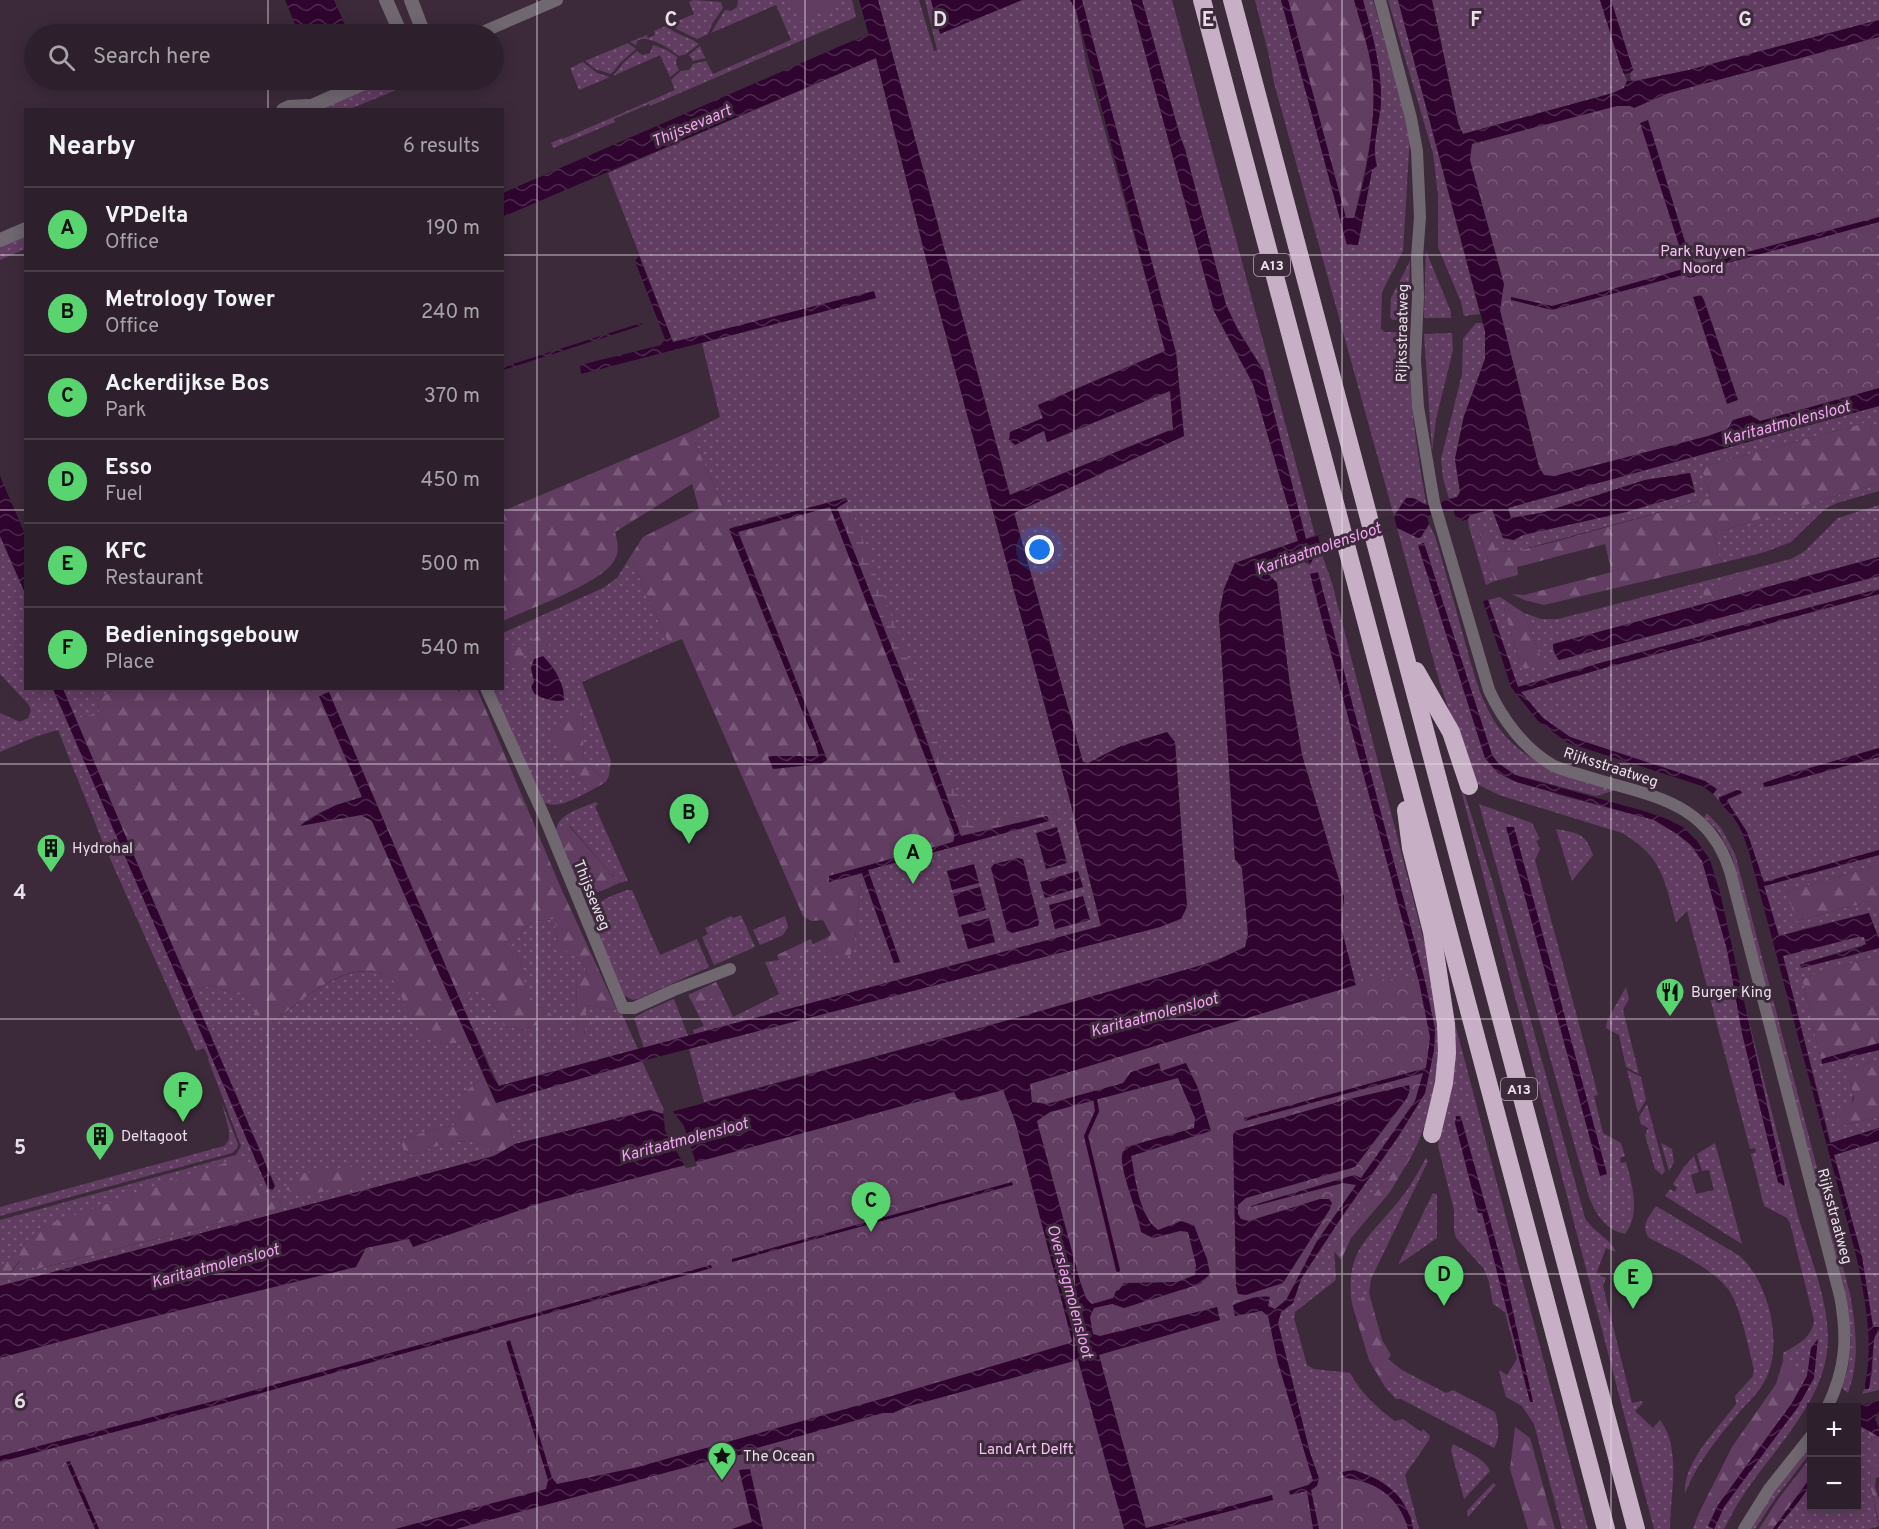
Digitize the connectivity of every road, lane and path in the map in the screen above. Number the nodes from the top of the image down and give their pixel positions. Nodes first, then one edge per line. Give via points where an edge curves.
1 (386, 0) edge
2 (411, 0) edge
3 (557, 0) edge
4 (1202, 0) edge
5 (1232, 0) edge
6 (1380, 0) edge
7 (397, 24) edge
8 (420, 24) edge
9 (501, 24) edge
10 (348, 90) edge
11 (287, 108) edge
12 (306, 108) edge
13 (24, 230) edge
14 (0, 240) edge
15 (1404, 649) junction
16 (487, 690) edge
17 (1399, 746) junction
18 (1469, 786) dead end
19 (730, 969) dead end
20 (1432, 1134) dead end
21 (1829, 1403) edge
22 (1807, 1441) edge
23 (1606, 1529) edge
24 (1636, 1529) edge
25 (1744, 1529) edge

1 - 7 street
2 - 8 street
3 - 9 street
4 - 17 highway, A13
5 - 15 highway, A13
6 - 21 street, Rijksstraatweg via 1417,151 1418,407 1436,508 1489,690 1510,726 1532,750 1555,766 1672,802 1706,827 1723,851 1842,1306 1843,1366
10 - 12 street
11 - 12 street
13 - 14 street
15 - 18 highway, A13 via 1451,732
15 - 24 highway, A13
16 - 19 street, Thijsseweg via 623,1008 634,1008
17 - 20 highway, A13 via 1411,848 1432,932 1446,1024 1444,1083
17 - 23 highway, A13
22 - 25 street via 1769,1489

